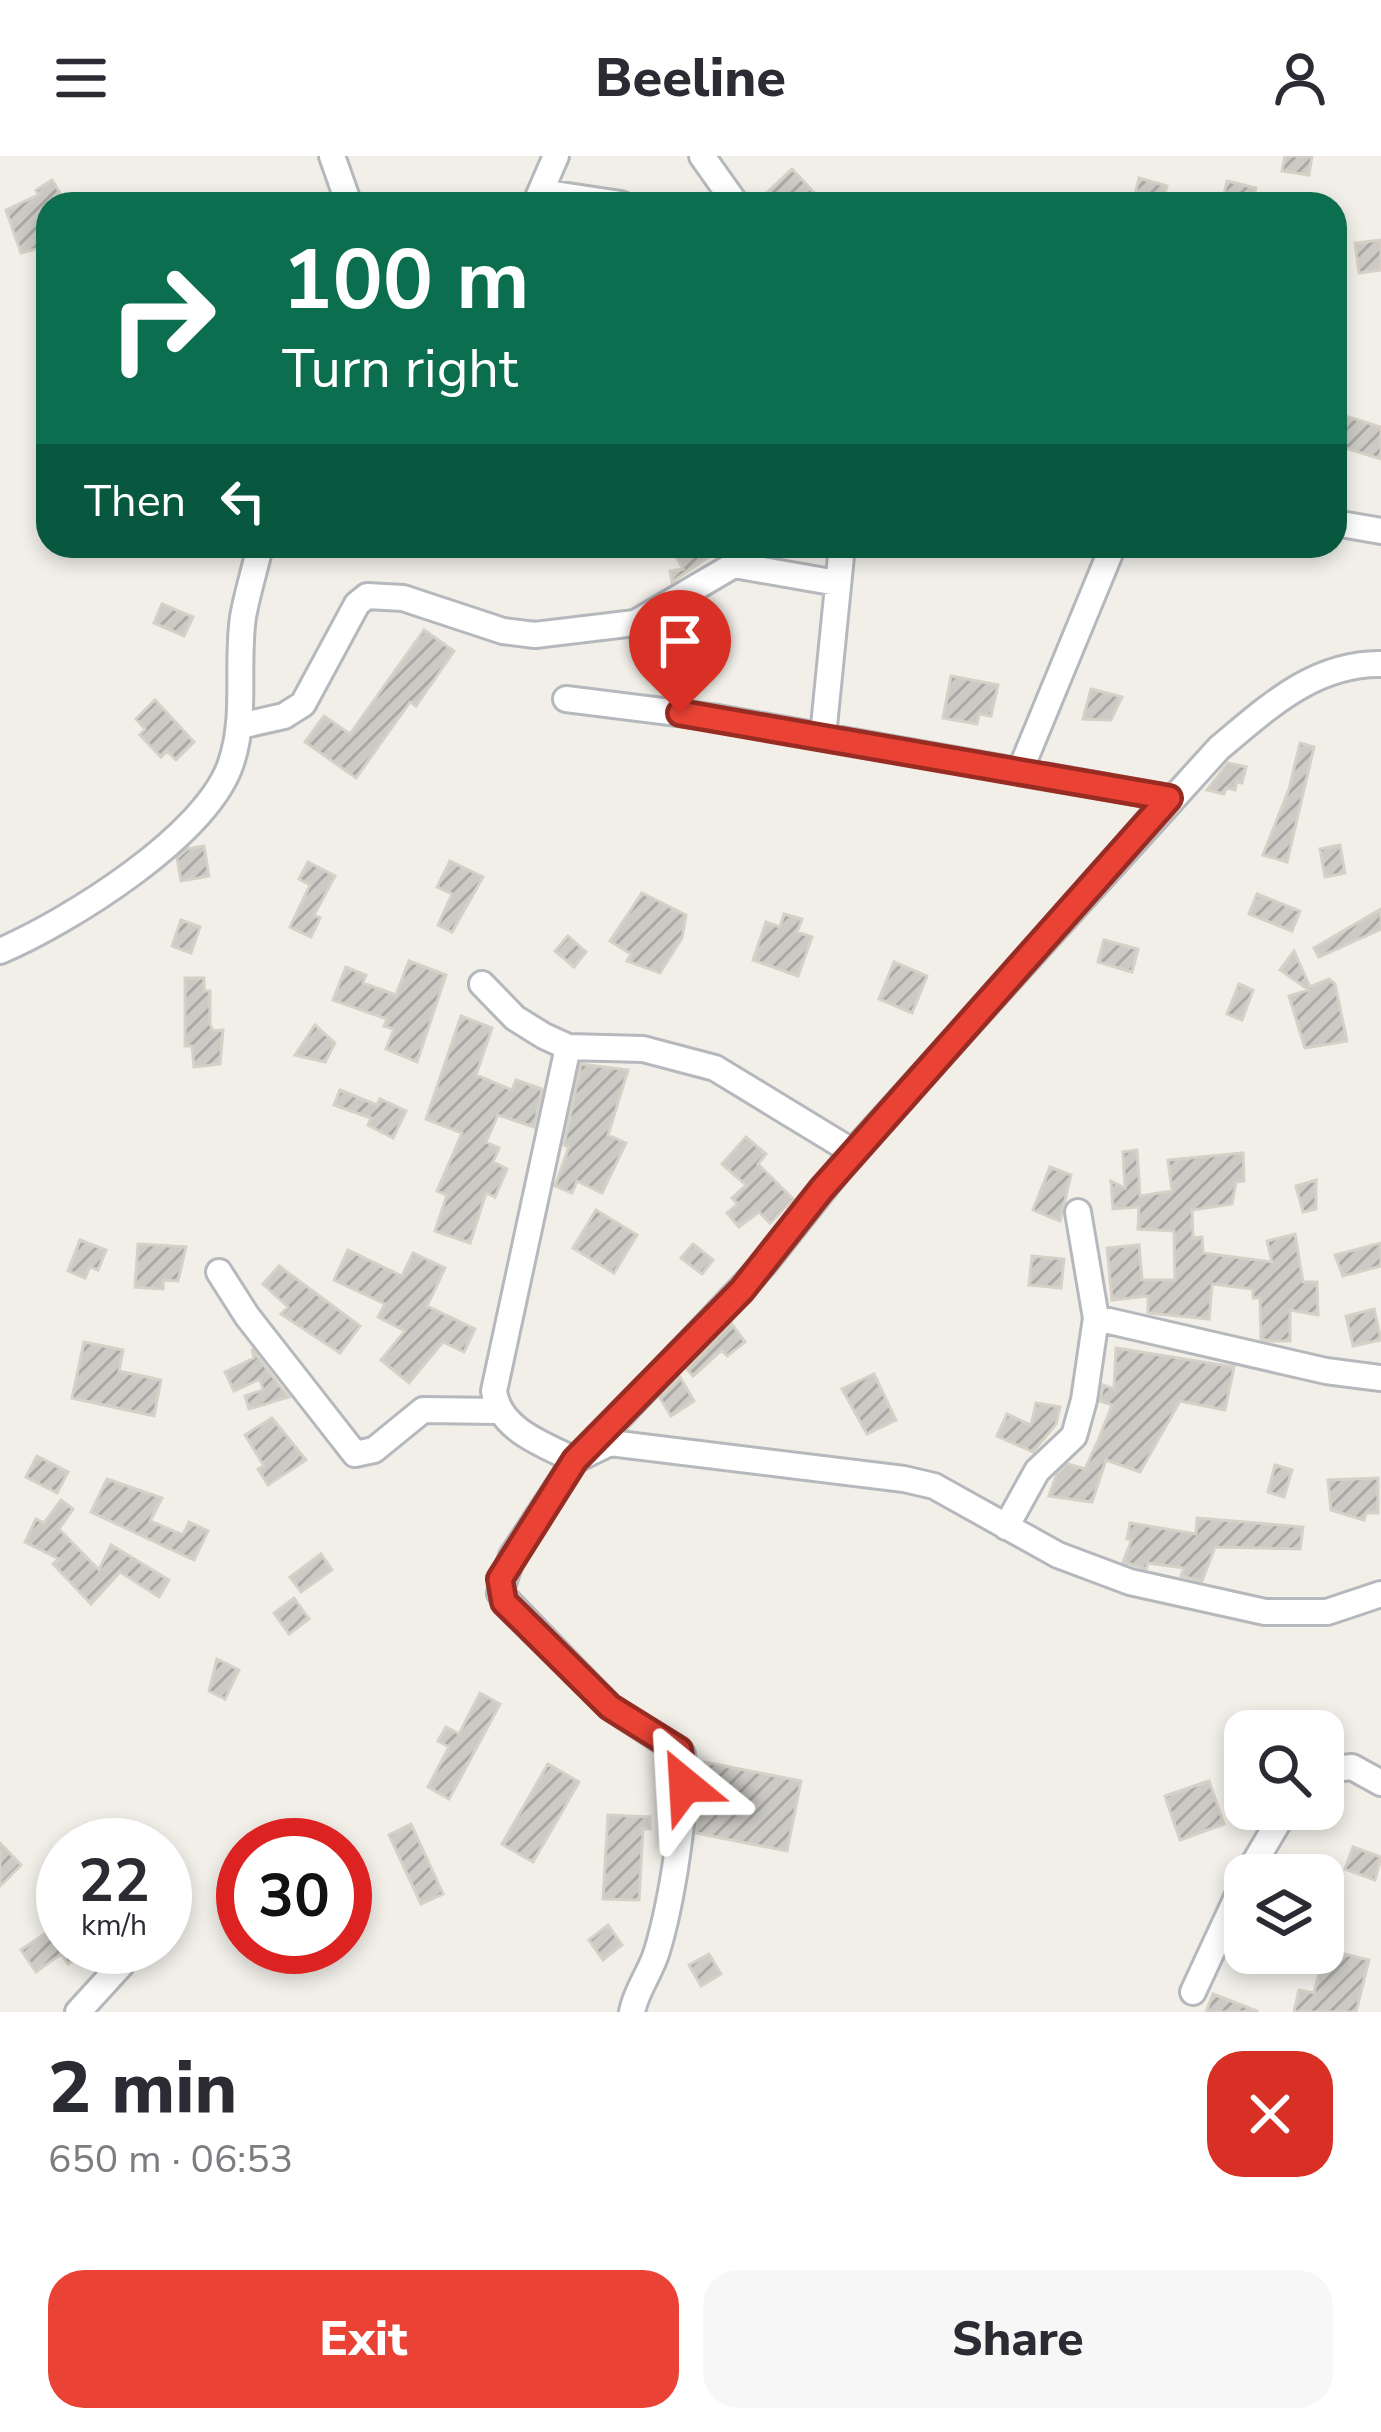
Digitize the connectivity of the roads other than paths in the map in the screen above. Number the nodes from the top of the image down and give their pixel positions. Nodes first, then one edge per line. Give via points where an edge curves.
1 (332, 156) edge
2 (556, 156) edge
3 (702, 156) edge
4 (345, 192) edge
5 (541, 192) edge
6 (728, 192) edge
7 (1347, 525) edge
8 (1381, 531) edge
9 (257, 558) edge
10 (840, 558) edge
11 (1108, 558) edge
12 (837, 583) junction
13 (1381, 664) edge
14 (566, 699) dead end
15 (239, 726) junction
16 (823, 736) junction
17 (1020, 771) junction
18 (1169, 798) junction
19 (0, 951) edge
20 (482, 984) dead end
21 (568, 1047) junction
22 (853, 1152) junction
23 (1078, 1212) dead end
24 (219, 1272) dead end
25 (1096, 1318) junction
26 (1381, 1378) edge
27 (499, 1411) junction
28 (582, 1454) junction
29 (1006, 1527) junction
30 (1381, 1594) edge
31 (1344, 1768) edge
32 (1381, 1783) edge
33 (1224, 1925) edge
34 (113, 1974) edge
35 (1193, 1992) dead end
36 (78, 2012) edge
37 (632, 2012) edge

1 - 4 street
2 - 5 street
3 - 6 street
7 - 8 street
9 - 15 street via 243,619
10 - 12 street
11 - 17 street
12 - 15 street via 734,565 635,623 535,635 403,598 367,596 303,704
12 - 16 street
13 - 18 street via 1323,674 1286,693
14 - 16 street
15 - 19 street via 230,768 150,861 86,907
16 - 17 street
17 - 18 street
18 - 22 street
20 - 21 street via 515,1018
21 - 22 street via 643,1048 715,1068
21 - 27 street via 496,1372
22 - 28 street via 751,1279
23 - 25 street
24 - 27 street via 356,1454 374,1450 419,1411
25 - 26 street
25 - 29 street via 1074,1436 1037,1472
27 - 28 street via 530,1438
28 - 29 street via 610,1443 904,1479 934,1486
28 - 37 street via 512,1556 500,1593 610,1707 682,1754 685,1785 658,1949
29 - 30 street via 1130,1582 1265,1612 1327,1612
31 - 32 street
33 - 35 street
34 - 36 street

